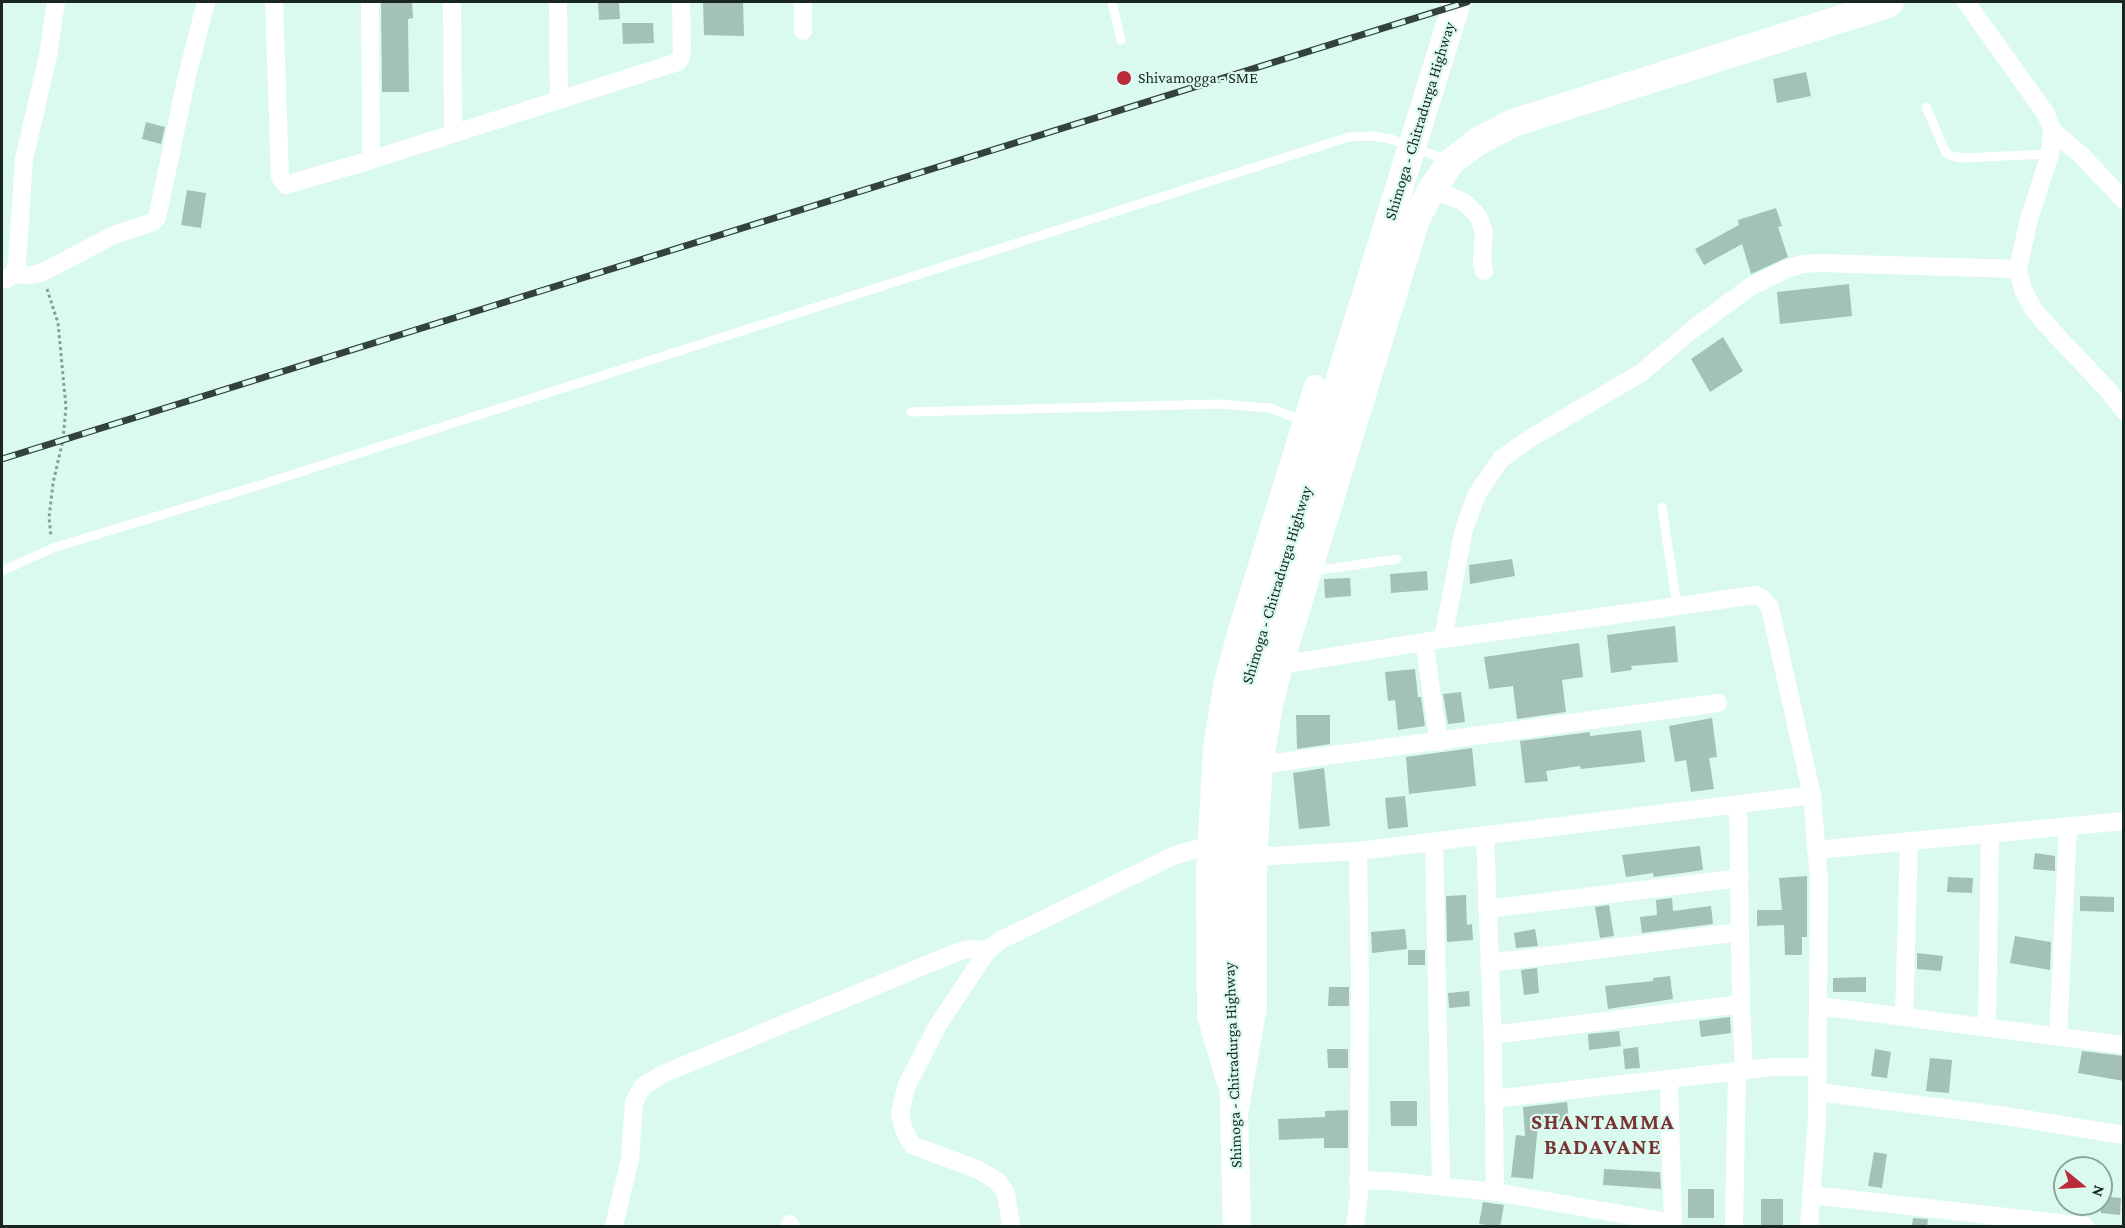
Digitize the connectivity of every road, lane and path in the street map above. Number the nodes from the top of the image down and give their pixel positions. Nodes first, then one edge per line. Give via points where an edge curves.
1 (56, 2) edge
2 (206, 2) edge
3 (274, 2) edge
4 (370, 2) edge
5 (452, 2) edge
6 (558, 2) edge
7 (681, 2) edge
8 (803, 2) edge
9 (1112, 2) edge
10 (1457, 2) edge
11 (1890, 2) edge
12 (1966, 2) edge
13 (803, 31) dead end
14 (1121, 40) dead end
15 (559, 99) junction
16 (1926, 107) dead end
17 (2052, 130) junction
18 (453, 133) junction
19 (2050, 154) junction
20 (371, 160) junction
21 (1451, 162) junction
22 (1432, 189) junction
23 (2124, 200) edge
24 (2018, 269) junction
25 (1484, 271) dead end
26 (41, 273) junction
27 (8, 277) edge
28 (1315, 386) dead end
29 (2124, 411) edge
30 (911, 412) dead end
31 (1304, 421) junction
32 (1662, 507) dead end
33 (53, 548) junction
34 (1396, 559) dead end
35 (2, 571) edge
36 (1307, 572) junction
37 (1677, 606) junction
38 (1443, 639) junction
39 (1425, 642) junction
40 (1279, 665) junction
41 (1718, 704) dead end
42 (1438, 742) junction
43 (1259, 765) junction
44 (1812, 795) junction
45 (1738, 804) junction
46 (2124, 821) edge
47 (2068, 826) junction
48 (1990, 834) junction
49 (1485, 836) junction
50 (1434, 842) junction
51 (1909, 842) junction
52 (1208, 846) junction
53 (1816, 850) junction
54 (1358, 851) junction
55 (1253, 857) junction
56 (1740, 878) junction
57 (1487, 909) junction
58 (1740, 932) junction
59 (988, 950) junction
60 (1489, 963) junction
61 (1741, 1004) junction
62 (1818, 1006) junction
63 (1904, 1017) junction
64 (1987, 1026) junction
65 (1492, 1035) junction
66 (2058, 1036) junction
67 (2124, 1045) edge
68 (1817, 1066) junction
69 (1740, 1071) junction
70 (1669, 1080) junction
71 (1817, 1092) junction
72 (1493, 1099) junction
73 (1235, 1108) junction
74 (2124, 1135) edge
75 (1358, 1180) junction
76 (1442, 1186) junction
77 (1495, 1192) junction
78 (1812, 1195) junction
79 (1673, 1225) edge
80 (614, 1227) edge
81 (1011, 1227) edge
82 (1237, 1227) edge
83 (1355, 1227) edge
84 (1734, 1227) edge
85 (1809, 1227) edge
86 (2085, 1227) edge

1 - 27 street via 24,159 17,263
2 - 26 street via 157,218 114,235
3 - 20 street via 283,182 286,185
4 - 20 street
5 - 18 street
6 - 15 street
7 - 15 street via 682,51 678,62
8 - 13 street
9 - 14 lane
10 - 73 main road, Shimoga - Chitradurga Highway via 1248,674 1229,802
11 - 21 main road via 1512,123
12 - 17 street via 2046,114
15 - 18 street
16 - 19 lane via 1946,153 1952,156
17 - 19 street
17 - 23 street
18 - 20 street
19 - 24 street
21 - 22 main road
21 - 33 lane via 1391,139 1349,137
22 - 25 street via 1464,202 1478,216 1484,231
22 - 36 main road via 1416,219
24 - 29 street via 2023,290 2034,309
24 - 38 street via 1821,262 1784,270 1750,287 1641,373 1501,459 1477,494 1464,529
26 - 27 street
26 - 33 path via 58,323 66,407 49,518
28 - 31 street
30 - 31 lane via 1219,404 1269,408
31 - 52 street via 1224,685 1214,749
32 - 37 lane
33 - 35 lane
34 - 36 lane
36 - 40 main road
37 - 38 street
37 - 44 street via 1756,595 1770,608
38 - 39 street
39 - 40 street
39 - 42 street
40 - 43 main road
41 - 42 street
42 - 43 street
43 - 55 main road
44 - 45 street
44 - 53 street
45 - 49 street
45 - 56 street
46 - 47 street
47 - 48 street
47 - 66 street
48 - 51 street
48 - 64 street
49 - 50 street
49 - 57 street
50 - 54 street
50 - 76 street
51 - 53 street
51 - 63 street
52 - 59 street via 1175,855 1001,940
52 - 73 street via 1208,1016
53 - 62 street
54 - 55 street
54 - 75 street
55 - 73 main road via 1254,1006
56 - 57 street
56 - 58 street
57 - 60 street
58 - 60 street
58 - 61 street
59 - 80 street via 960,951 663,1074 643,1086 634,1102 630,1159
59 - 81 street via 938,1025 906,1087 900,1114 912,1145 979,1170 997,1181 1006,1193
60 - 65 street
61 - 65 street
61 - 69 street
62 - 63 street
62 - 68 street
63 - 64 street
64 - 66 street
65 - 72 street
66 - 67 street
68 - 69 street
68 - 71 street
69 - 70 street
69 - 84 street
70 - 72 street
70 - 79 street
71 - 74 street
71 - 78 street
72 - 77 street
73 - 82 main road, Shimoga - Chitradurga Highway
75 - 76 street
75 - 83 street
76 - 77 street
77 - 79 street
78 - 85 street
78 - 86 street

